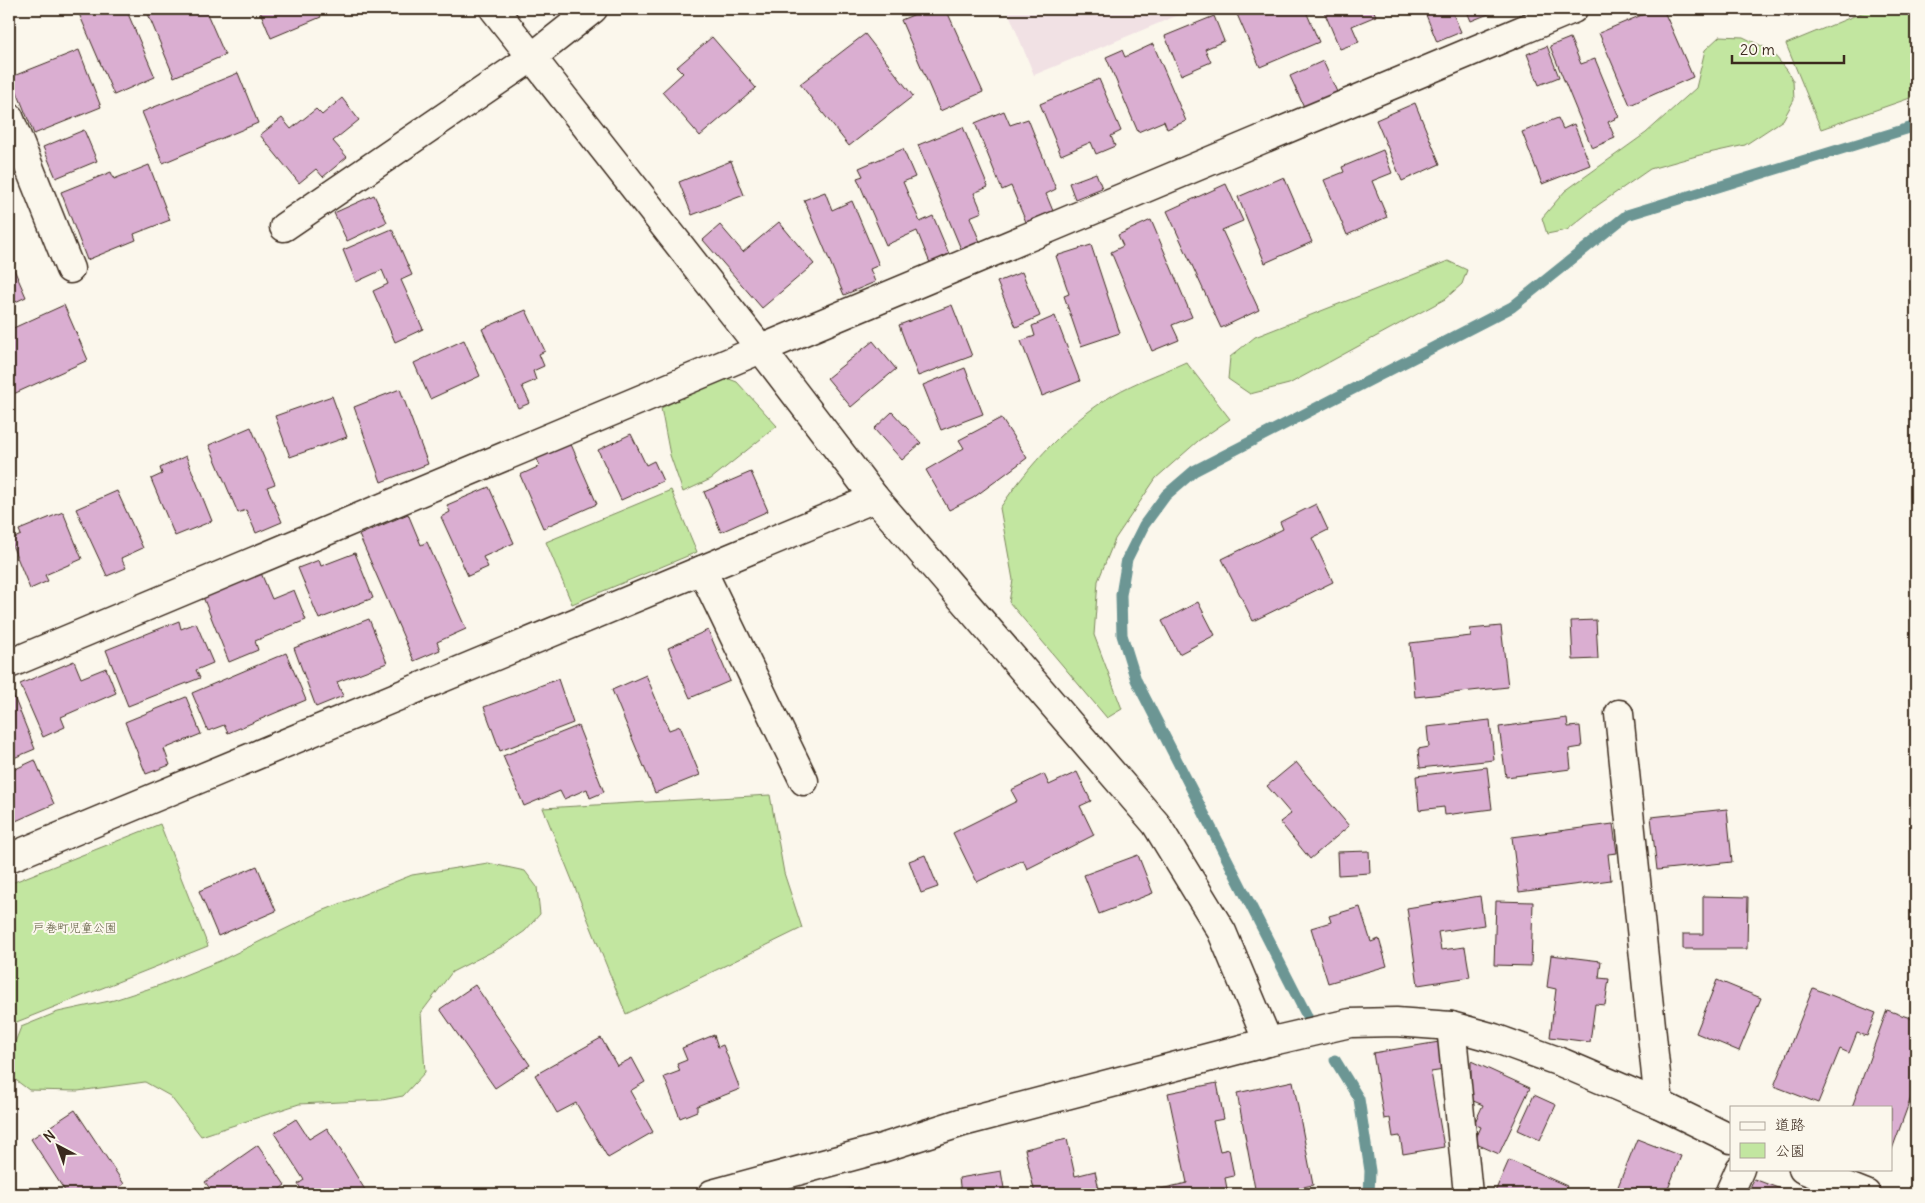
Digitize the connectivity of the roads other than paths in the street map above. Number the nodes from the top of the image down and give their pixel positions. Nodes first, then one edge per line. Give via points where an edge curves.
1 (494, 9) edge
2 (593, 9) edge
3 (1573, 9) edge
4 (531, 58) junction
5 (9, 117) edge
6 (284, 227) dead end
7 (70, 269) dead end
8 (761, 349) junction
9 (874, 498) junction
10 (702, 570) junction
11 (9, 664) edge
12 (1620, 714) dead end
13 (804, 781) dead end
14 (9, 858) edge
15 (1451, 1026) junction
16 (1268, 1042) junction
17 (1659, 1104) junction
18 (1730, 1139) edge
19 (1740, 1170) edge
20 (1806, 1170) edge
21 (712, 1194) edge
22 (1468, 1194) edge
23 (1730, 1194) edge
24 (1866, 1194) edge

1 - 4 street
2 - 4 street
3 - 8 street
4 - 6 street
4 - 8 street
5 - 7 street
8 - 9 street
8 - 11 street
9 - 10 street
9 - 16 street via 1156,824 1222,932
10 - 13 street
10 - 14 street
12 - 17 street
15 - 16 street via 1350,1023
15 - 17 street via 1563,1063
15 - 22 street
16 - 21 street via 964,1122 879,1149
17 - 18 street
19 - 23 street
20 - 24 street

